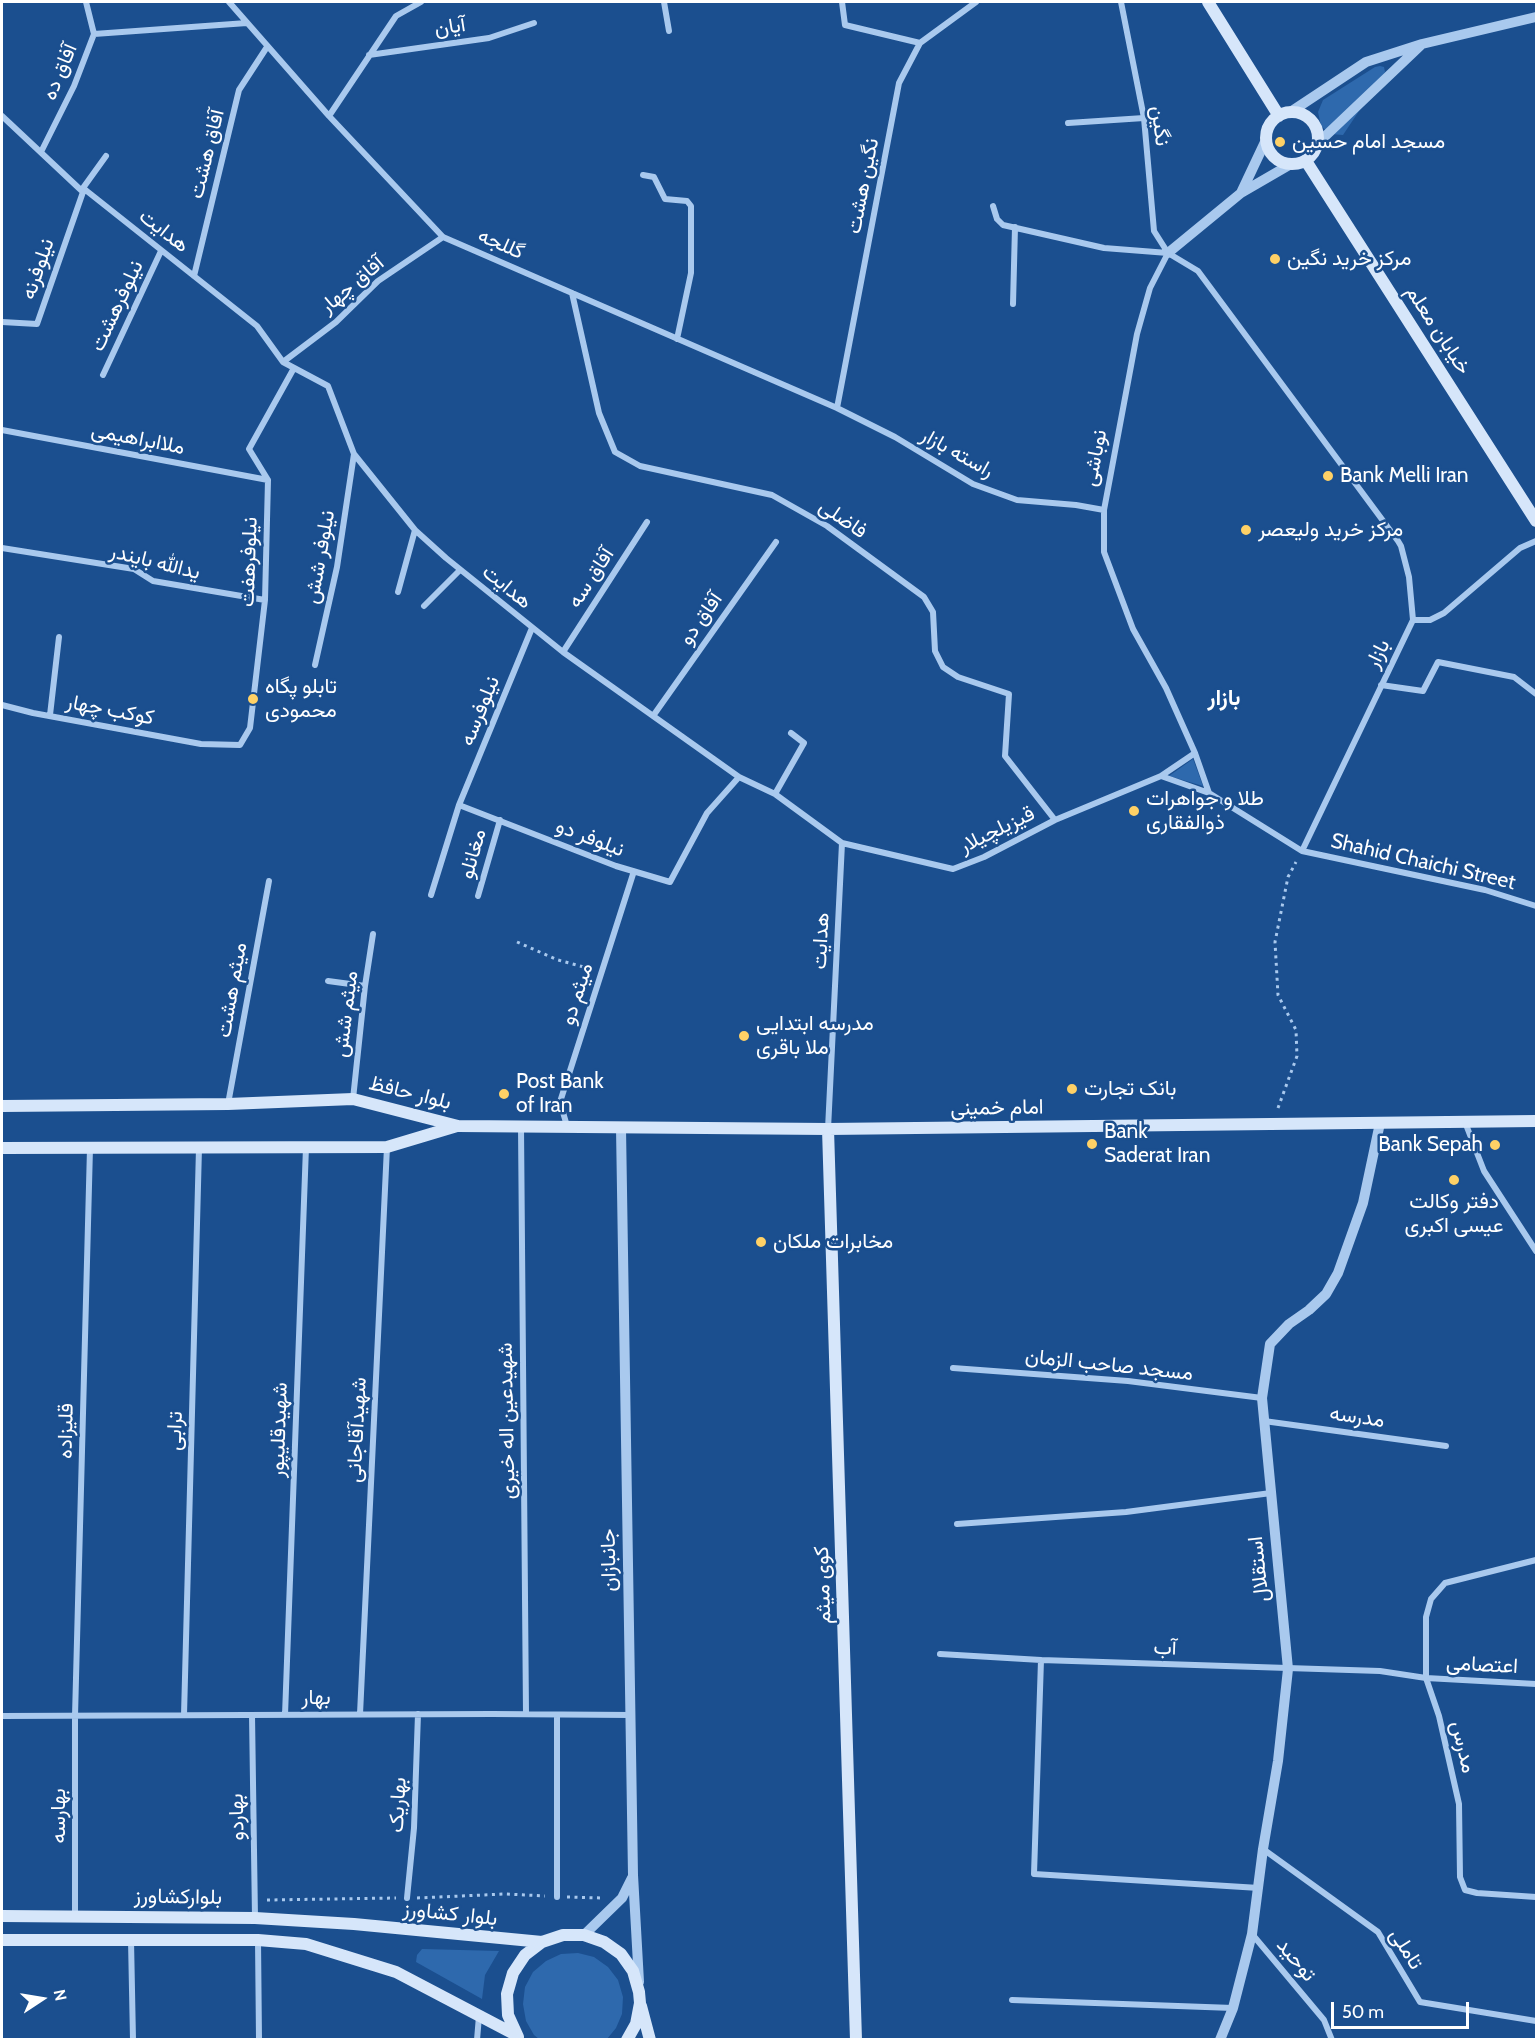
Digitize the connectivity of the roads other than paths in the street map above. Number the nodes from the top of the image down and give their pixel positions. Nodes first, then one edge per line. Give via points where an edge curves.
1 (86, 2) edge
2 (229, 2) edge
3 (421, 2) edge
4 (664, 2) edge
5 (842, 2) edge
6 (976, 2) edge
7 (1120, 2) edge
8 (1208, 2) edge
9 (1536, 17) edge
10 (247, 23) junction
11 (534, 23) dead end
12 (669, 31) dead end
13 (94, 34) junction
14 (920, 43) junction
15 (1422, 44) junction
16 (267, 47) junction
17 (369, 55) junction
18 (1284, 114) junction
19 (2, 116) edge
20 (329, 116) junction
21 (1144, 118) junction
22 (1068, 123) dead end
23 (1266, 140) junction
24 (1318, 143) junction
25 (41, 152) junction
26 (106, 156) dead end
27 (1306, 161) junction
28 (1291, 164) junction
29 (643, 175) dead end
30 (83, 190) junction
31 (1241, 193) junction
32 (993, 206) dead end
33 (1015, 227) junction
34 (443, 237) junction
35 (161, 251) junction
36 (1168, 253) junction
37 (194, 276) junction
38 (572, 293) junction
39 (1014, 304) dead end
40 (2, 322) edge
41 (677, 339) junction
42 (283, 362) junction
43 (294, 368) junction
44 (103, 375) dead end
45 (837, 408) junction
46 (2, 430) edge
47 (354, 454) junction
48 (268, 480) junction
49 (1104, 510) junction
50 (1536, 521) edge
51 (647, 522) dead end
52 (415, 530) junction
53 (1536, 541) edge
54 (776, 542) dead end
55 (2, 548) edge
56 (460, 570) junction
57 (398, 592) dead end
58 (265, 600) junction
59 (424, 606) dead end
60 (1413, 620) junction
61 (532, 628) junction
62 (59, 637) dead end
63 (563, 652) junction
64 (315, 665) dead end
65 (1381, 685) junction
66 (1536, 694) edge
67 (2, 705) edge
68 (50, 715) junction
69 (653, 716) junction
70 (791, 733) dead end
71 (213, 746) joint
72 (1195, 753) junction
73 (1161, 776) junction
74 (739, 777) junction
75 (1209, 793) junction
76 (775, 794) junction
77 (459, 806) junction
78 (500, 820) junction
79 (1056, 820) junction
80 (842, 843) junction
81 (1302, 851) junction
82 (634, 872) junction
83 (269, 881) dead end
84 (431, 895) dead end
85 (478, 896) dead end
86 (1536, 906) edge
87 (373, 934) dead end
88 (328, 981) dead end
89 (365, 986) junction
90 (353, 1099) junction
91 (228, 1104) junction
92 (2, 1106) edge
93 (1536, 1121) edge
94 (1465, 1122) junction
95 (1380, 1123) junction
96 (458, 1126) junction
97 (521, 1126) junction
98 (567, 1127) junction
99 (621, 1128) junction
100 (828, 1129) junction
101 (199, 1147) junction
102 (306, 1147) junction
103 (387, 1147) junction
104 (2, 1148) edge
105 (90, 1148) junction
106 (1536, 1251) edge
107 (953, 1368) dead end
108 (1262, 1398) junction
109 (1264, 1421) junction
110 (1446, 1446) dead end
111 (1270, 1493) junction
112 (957, 1524) dead end
113 (1536, 1560) edge
114 (940, 1654) dead end
115 (1041, 1660) junction
116 (1288, 1669) junction
117 (1426, 1678) junction
118 (1536, 1684) edge
119 (360, 1714) junction
120 (418, 1714) junction
121 (526, 1714) junction
122 (184, 1715) junction
123 (252, 1715) junction
124 (285, 1715) junction
125 (557, 1715) junction
126 (631, 1715) junction
127 (2, 1716) edge
128 (75, 1716) junction
129 (1263, 1849) junction
130 (633, 1875) junction
131 (1259, 1888) junction
132 (557, 1897) road end
133 (1536, 1897) edge
134 (407, 1898) road end
135 (2, 1916) edge
136 (75, 1916) junction
137 (255, 1918) junction
138 (354, 1924) joint
139 (1252, 1934) junction
140 (584, 1935) junction
141 (2, 1940) edge
142 (131, 1940) junction
143 (258, 1940) junction
144 (542, 1942) junction
145 (639, 1997) junction
146 (1012, 2000) dead end
147 (1233, 2008) junction
148 (479, 2016) junction
149 (1536, 2021) edge
150 (518, 2037) edge
151 (132, 2040) edge
152 (259, 2040) edge
153 (477, 2040) edge
154 (627, 2040) edge
155 (650, 2040) edge
156 (856, 2040) edge
157 (1220, 2040) edge
158 (1332, 2040) edge

1 - 13 street, آفاق ده
2 - 10 street, گللجه
3 - 17 street via 396,16
4 - 12 street
5 - 14 street via 845,25
6 - 14 street, نگین هشت
7 - 21 street, نگین
8 - 18 main road
9 - 15 street
10 - 13 street
10 - 16 street, گللجه
11 - 17 street, آیان via 489,38
13 - 25 street, آفاق ده via 74,86
14 - 45 street, نگین هشت via 899,83
15 - 18 street via 1366,62
15 - 24 street
16 - 20 street, گللجه
16 - 37 street, آفاق هشت via 240,90
17 - 20 street
18 - 23 main road via 1268,129
18 - 24 main road via 1300,113 1309,118 1318,132
19 - 25 street, هدایت
20 - 34 street, گللجه
21 - 22 street
21 - 36 street, نگین via 1154,231
23 - 28 main road via 1276,159
23 - 31 street
24 - 27 main road
25 - 30 street, هدایت
26 - 30 street
27 - 28 main road
27 - 50 main road, خیابان معلم
28 - 31 street, نوباشی
29 - 41 street via 654,177 665,199 687,201 691,206 691,273
30 - 35 street, هدایت
30 - 40 street, نیلوفرنه via 37,324
31 - 36 street, نوباشی
32 - 33 street via 999,222
33 - 36 street via 1104,248
33 - 39 street
34 - 38 street, گللجه
34 - 42 street, آفاق چهار via 378,281 336,321
35 - 37 street, هدایت
35 - 44 street, نیلوفرهشت
36 - 49 street, نوباشی via 1149,288 1137,334
36 - 60 street, بازار via 1198,271 1401,546
37 - 42 street, هدایت via 257,326
38 - 41 street, گللجه
38 - 79 street, فاضلی via 599,413 615,452 640,466 772,495 827,526 924,597 933,612 934,651 943,667 958,677 1008,694 1005,756
41 - 45 street, گللجه
42 - 43 street, هدایت
43 - 47 street, هدایت via 328,386
43 - 48 street via 249,449
45 - 49 street, راسته بازار via 973,484 1017,500
46 - 48 street, ملاابراهیمی
47 - 52 street, هدایت
47 - 64 street, نیلوفر شش via 337,567
48 - 58 street, نیلوفرهفت
49 - 72 street, نوباشی via 1104,552 1133,629 1166,688
51 - 63 street, آفاق سه
52 - 56 street, هدایت
52 - 57 street
53 - 60 street via 1520,548 1444,613 1430,620
54 - 69 street, آفاق دو
55 - 58 street, یدالله بایندر via 134,569 153,581
56 - 59 street
56 - 61 street, هدایت
58 - 71 street, نیلوفرهفت via 250,728 240,745
60 - 65 street, بازار
61 - 63 street, هدایت
61 - 77 street, نیلوفرسه
62 - 68 street
63 - 69 street, هدایت
65 - 66 street via 1423,691 1438,662 1515,677
65 - 81 street, بازار
67 - 68 street, کوکب چهار
68 - 71 street, کوکب چهار
69 - 74 street, هدایت
70 - 76 street via 804,743
72 - 73 street, قیزیلچیلار
72 - 75 street, نوباشی
73 - 75 street
73 - 79 street, قیزیلچیلار
74 - 76 street, هدایت
74 - 82 street, نیلوفر دو via 707,813 670,882
75 - 81 street
76 - 80 street, هدایت
77 - 78 street, نیلوفر دو
77 - 84 street, نیلوفرسه
78 - 82 street, نیلوفر دو
78 - 85 street, مغانلو
79 - 80 street, قیزیلچیلار via 953,869
80 - 100 street, هدایت
81 - 86 street, Shahid Chaichi Street via 1485,890
82 - 98 street, میثم دو via 560,1102
83 - 91 street, میثم هشت
87 - 89 street, میثم شش
88 - 89 street
89 - 90 street, میثم شش
90 - 91 main road, بلوار حافظ
90 - 96 main road, بلوار حافظ
91 - 92 main road, بلوار حافظ
93 - 94 main road, امام خمینی
94 - 95 main road, امام خمینی
94 - 106 street via 1484,1171
95 - 100 main road, امام خمینی
95 - 108 street, استقلال via 1364,1203 1338,1273 1326,1294 1270,1344
96 - 97 main road, امام خمینی
96 - 103 main road, بلوار حافظ
97 - 98 main road, امام خمینی
97 - 121 street, شهیدعین اله خیری
98 - 99 main road, امام خمینی
99 - 100 main road, امام خمینی
99 - 126 street, جانبازان
100 - 156 main road, کوی میثم
101 - 102 main road, بلوار حافظ
101 - 105 main road, بلوار حافظ
101 - 122 street, ترابی
102 - 103 main road, بلوار حافظ
102 - 124 street, شهیدقلیپور
103 - 119 street, شهیدآقاجانی
104 - 105 main road, بلوار حافظ
105 - 128 street, قلیزاده
107 - 108 street, مسجد صاحب الزمان via 1128,1381
108 - 109 street, استقلال
109 - 110 street, مدرسه
109 - 111 street, استقلال
111 - 112 street via 1126,1512
111 - 116 street, استقلال
113 - 117 street via 1445,1583 1431,1599 1426,1617
114 - 115 street, آب
115 - 116 street, آب
115 - 131 street via 1034,1875
116 - 117 street via 1380,1671
116 - 129 street, استقلال
117 - 118 street, اعتصامی
117 - 133 street, مدرس via 1459,1804 1460,1878 1465,1890
119 - 120 street, بهار
119 - 124 street, بهار
120 - 121 street, بهار
120 - 134 street, بهاریک
121 - 125 street, بهار
122 - 123 street, بهار
122 - 128 street, بهار
123 - 124 street, بهار
123 - 137 street, بهاردو
125 - 126 street, بهار
125 - 132 street
126 - 130 street, جانبازان
127 - 128 street, بهار
128 - 136 street, بهارسه
129 - 131 street, استقلال
129 - 149 street, تاملی via 1378,1932 1420,2002
130 - 140 street via 622,1898
130 - 145 street, جانبازان
131 - 139 street, استقلال
135 - 136 main road, بلوارکشاورز
136 - 137 main road, بلوارکشاورز
137 - 138 main road, بلوارکشاورز
138 - 144 main road, بلوار کشاورز
139 - 147 street, استقلال
139 - 158 street, توحید via 1324,2020
140 - 144 main road via 563,1935
140 - 145 main road via 621,1954 633,1971
141 - 142 main road, بلوارکشاورز
142 - 143 main road, بلوارکشاورز
142 - 151 street
143 - 148 main road, بلوارکشاورز via 306,1944 396,1972
143 - 152 street
144 - 150 main road via 525,1955 513,1973 507,1994 508,2015
145 - 154 main road via 636,2024
145 - 155 main road
146 - 147 street
147 - 157 street, استقلال
148 - 150 main road, بلوارکشاورز
148 - 153 street

